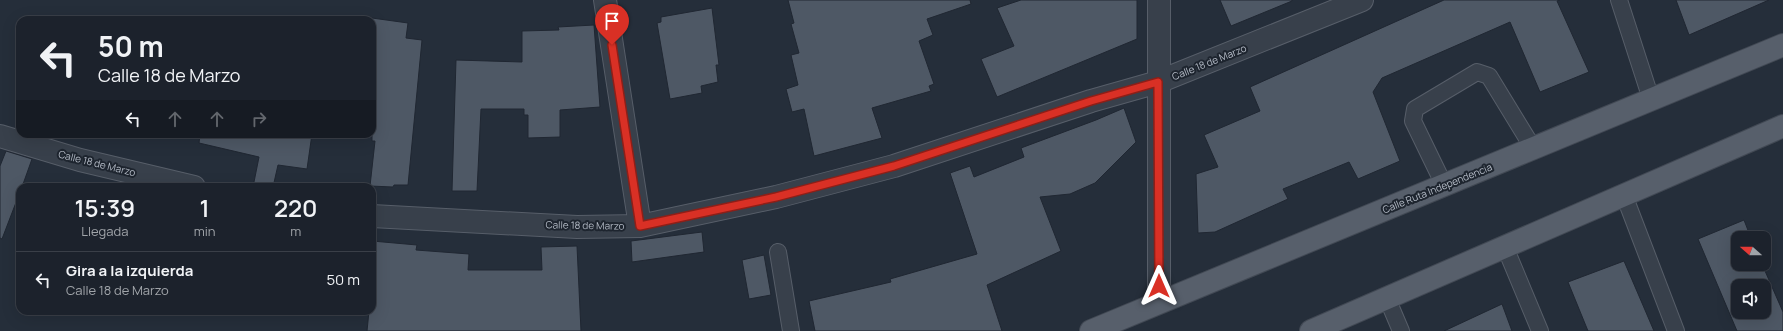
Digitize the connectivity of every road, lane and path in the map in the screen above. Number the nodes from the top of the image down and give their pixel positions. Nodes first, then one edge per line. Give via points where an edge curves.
1 (605, 0) edge
2 (1159, 0) edge
3 (1362, 0) edge
4 (1619, 0) edge
5 (1783, 45) edge
6 (1158, 82) junction
7 (1652, 99) junction
8 (1781, 131) edge
9 (0, 136) edge
10 (1533, 148) junction
11 (177, 183) edge
12 (1444, 185) junction
13 (1624, 195) junction
14 (376, 216) edge
15 (640, 226) junction
16 (1504, 247) junction
17 (778, 252) dead end
18 (1387, 298) junction
19 (1159, 302) junction
20 (791, 331) edge
21 (1091, 331) edge
22 (1311, 331) edge
23 (1401, 331) edge
24 (1540, 331) edge
25 (1676, 331) edge

1 - 15 street
2 - 6 street
3 - 6 street, Calle 18 de Marzo
4 - 7 lane
5 - 7 main road, Calle Ruta Independencia
6 - 15 street, Calle 18 de Marzo via 1091,101 894,166 776,197
6 - 19 street
7 - 10 main road, Calle Ruta Independencia
8 - 13 main road
9 - 11 street, Calle 18 de Marzo via 80,160
10 - 12 main road, Calle Ruta Independencia
10 - 12 lane via 1490,76 1477,72 1415,109 1413,121
12 - 19 main road, Calle Ruta Independencia
13 - 16 main road
13 - 25 lane
14 - 15 street, Calle 18 de Marzo via 577,227
16 - 18 main road
16 - 24 lane
17 - 20 lane
18 - 22 main road
18 - 23 lane
19 - 21 main road, Calle Ruta Independencia

